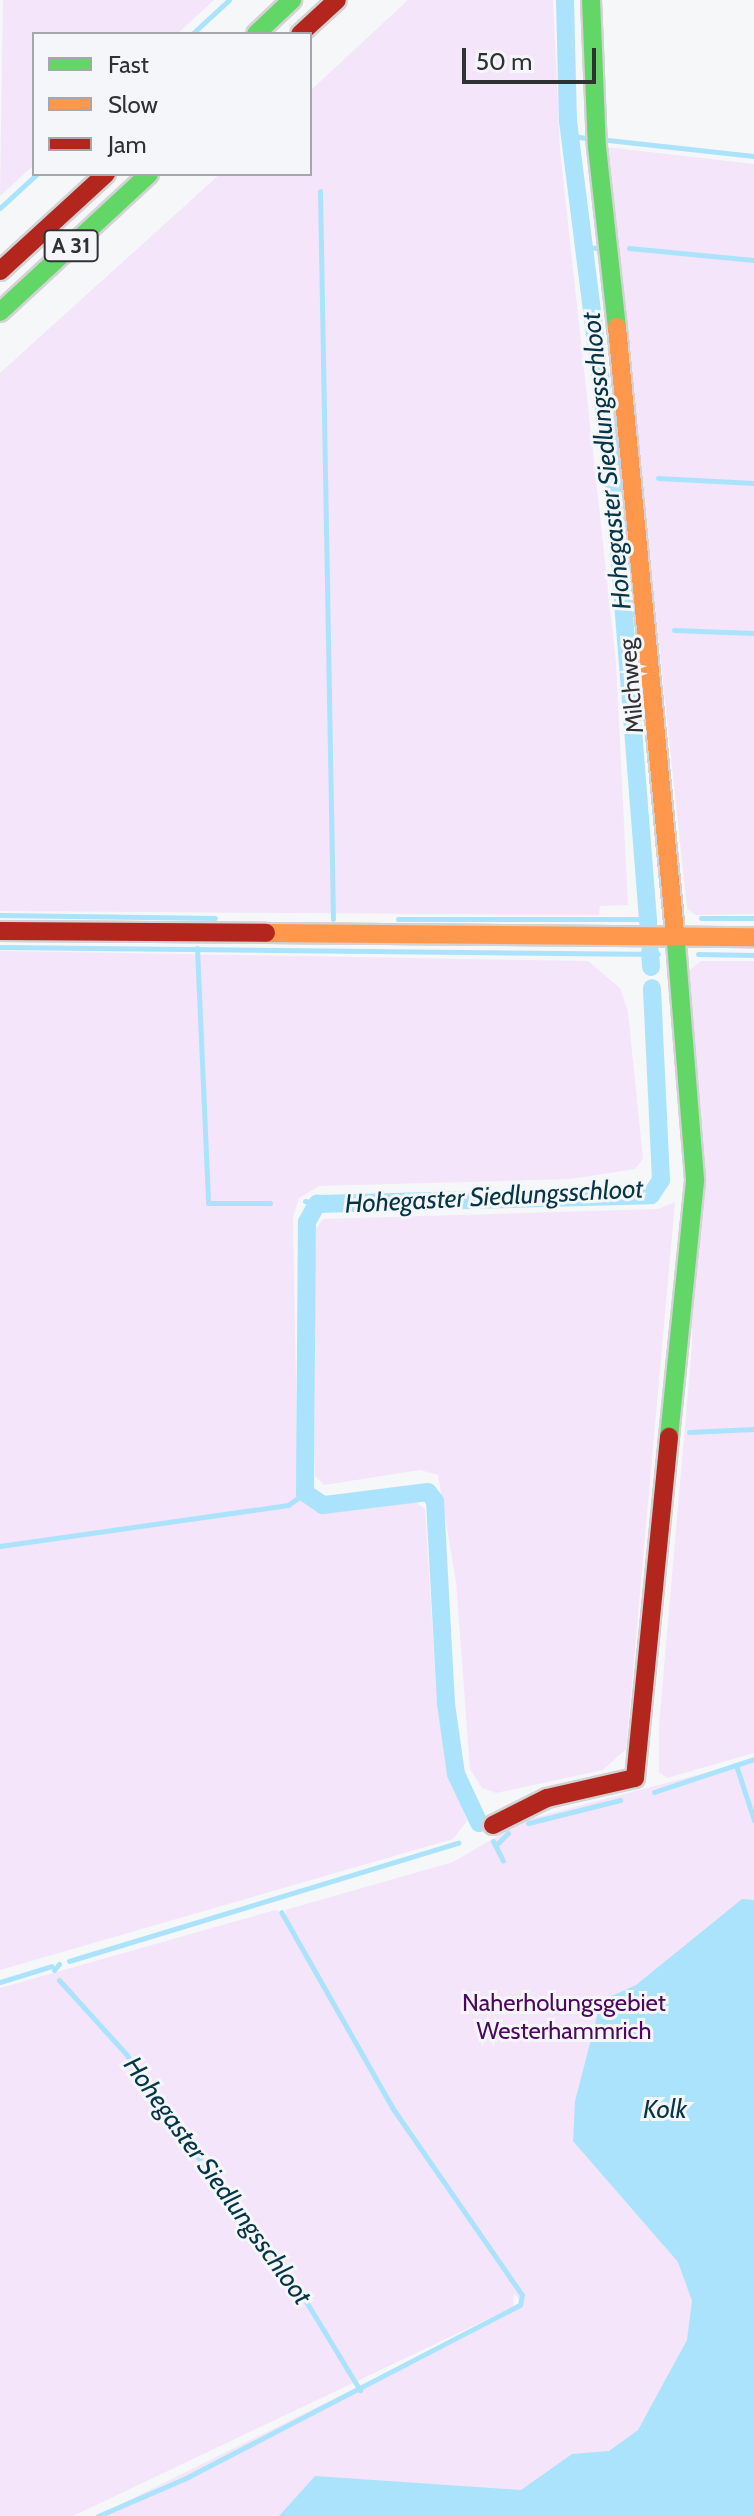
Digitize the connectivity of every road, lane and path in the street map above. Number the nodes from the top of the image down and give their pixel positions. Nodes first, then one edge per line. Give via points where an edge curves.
1 (292, 0) edge
2 (337, 0) edge
3 (591, 0) edge
4 (258, 32) edge
5 (302, 32) edge
6 (104, 176) edge
7 (147, 176) edge
8 (0, 271) edge
9 (0, 312) edge
10 (0, 931) edge
11 (754, 937) edge
12 (676, 938) junction
13 (493, 1825) dead end

1 - 4 main road
2 - 5 main road
3 - 12 main road, Milchweg via 597,139 648,603
6 - 8 main road, A 31
7 - 9 main road, A 31
10 - 12 main road
11 - 12 main road
12 - 13 main road, Milchweg via 695,1179 642,1746 635,1778 547,1798

